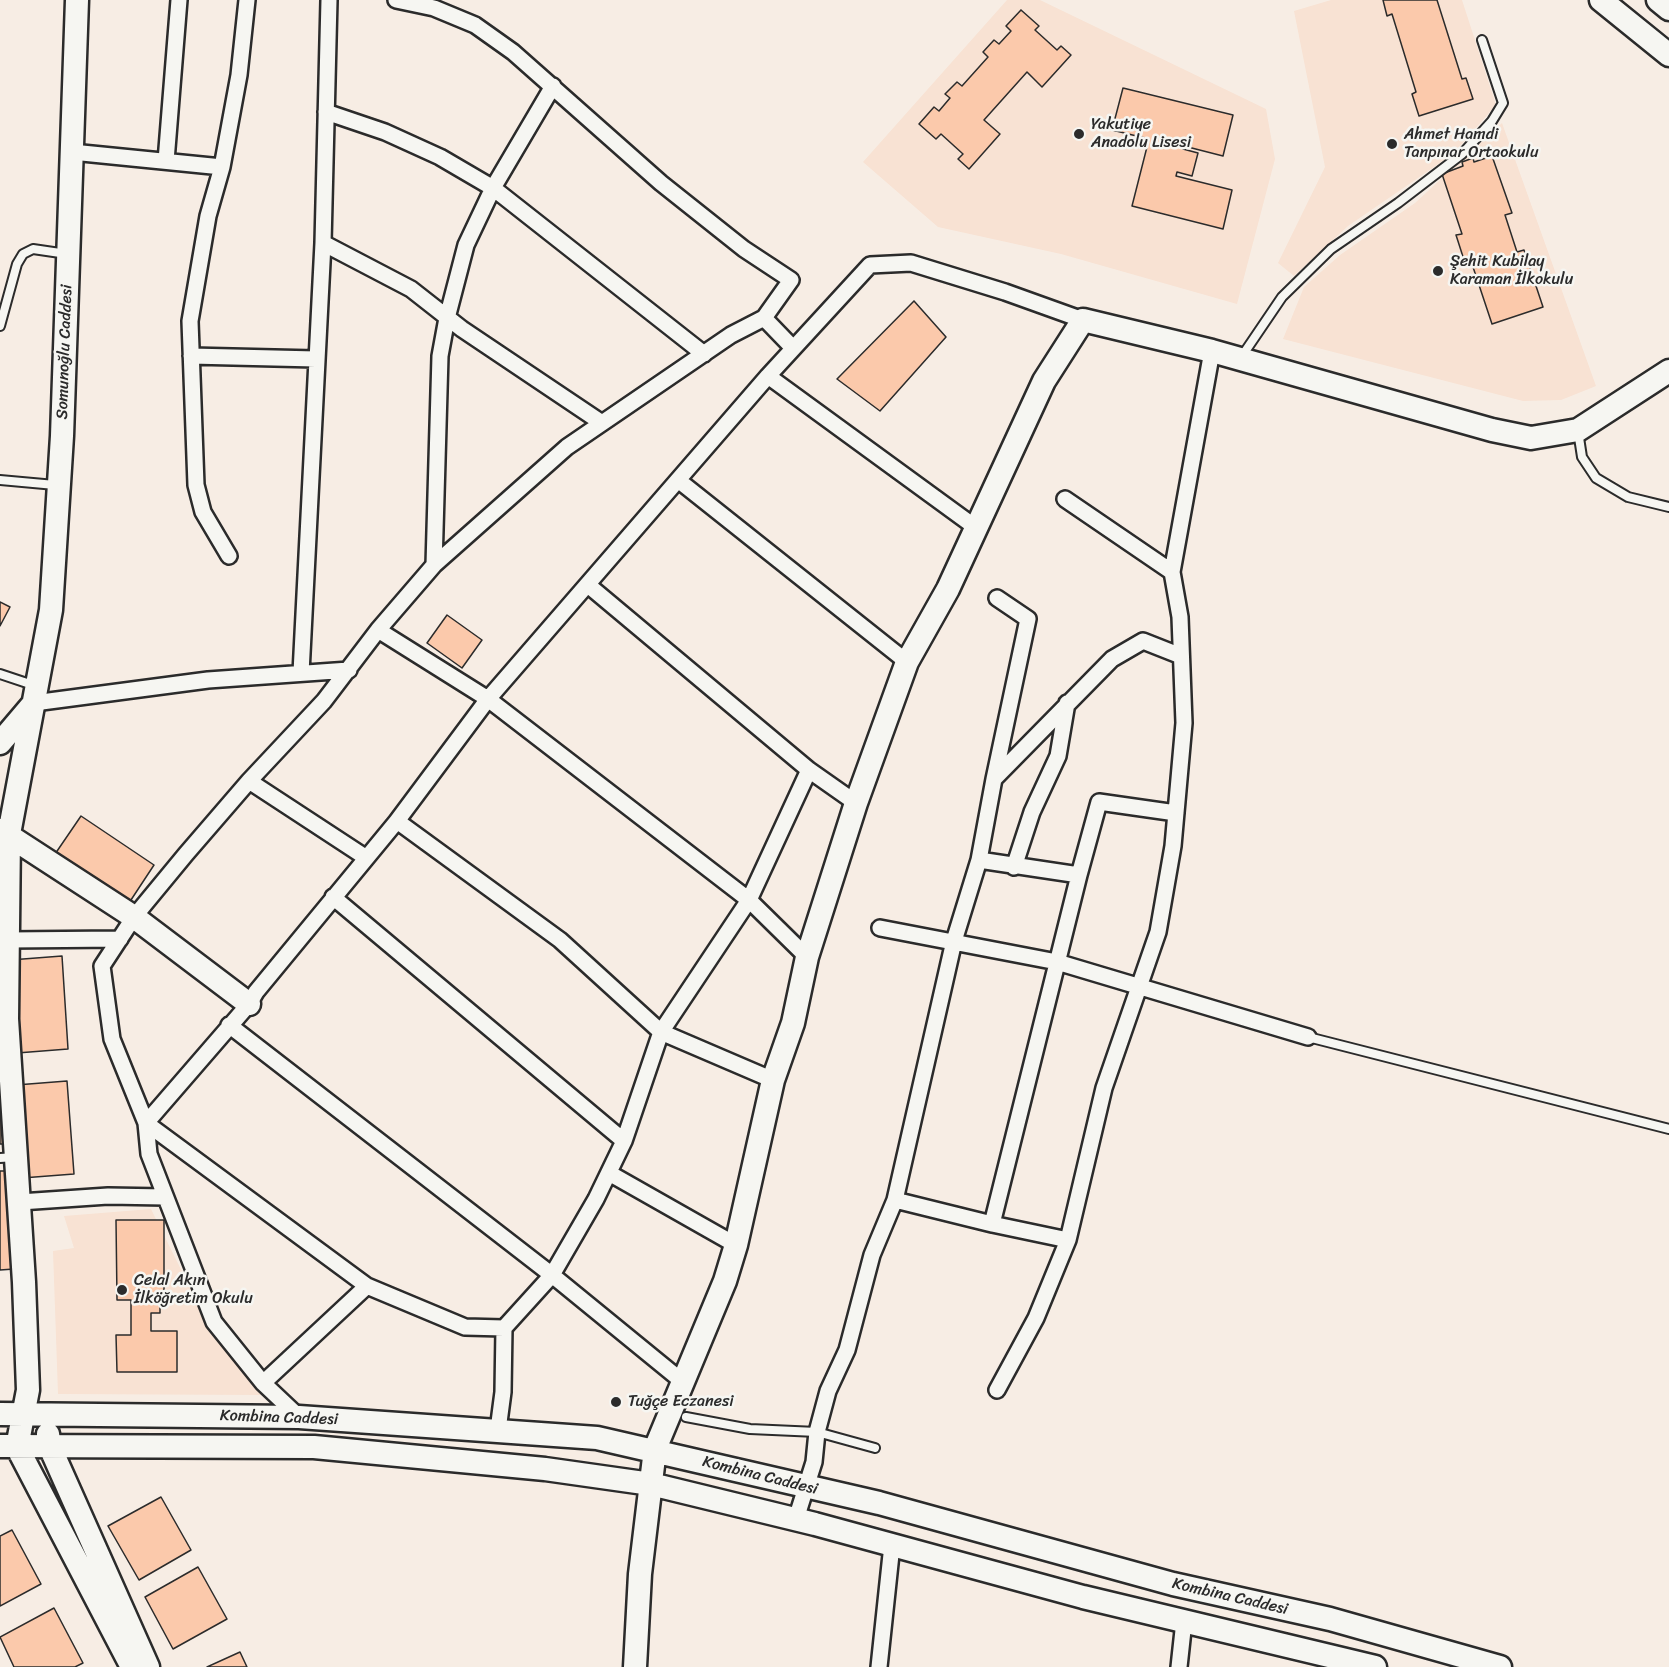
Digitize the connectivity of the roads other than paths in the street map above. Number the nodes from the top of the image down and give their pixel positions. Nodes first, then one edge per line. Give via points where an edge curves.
1 (77, 0) edge
2 (179, 0) edge
3 (247, 0) edge
4 (329, 0) edge
5 (396, 0) edge
6 (1601, 0) edge
7 (1658, 0) edge
8 (1669, 9) edge
9 (1482, 40) dead end
10 (1669, 55) edge
11 (553, 86) junction
12 (326, 112) junction
13 (72, 152) junction
14 (166, 161) junction
15 (222, 167) junction
16 (493, 188) junction
17 (323, 243) junction
18 (68, 254) junction
19 (447, 318) junction
20 (764, 318) junction
21 (1083, 320) junction
22 (0, 326) edge
23 (793, 348) junction
24 (1212, 351) junction
25 (704, 354) junction
26 (191, 356) junction
27 (316, 359) junction
28 (1240, 359) junction
29 (1669, 371) edge
30 (768, 376) junction
31 (602, 423) junction
32 (1578, 430) junction
33 (0, 480) edge
34 (678, 480) junction
35 (59, 486) junction
36 (1065, 499) dead end
37 (1669, 507) edge
38 (975, 527) junction
39 (229, 555) dead end
40 (434, 565) junction
41 (1172, 572) junction
42 (588, 585) junction
43 (997, 598) dead end
44 (378, 630) junction
45 (1181, 656) junction
46 (907, 662) junction
47 (349, 670) junction
48 (301, 673) junction
49 (0, 675) edge
50 (35, 694) junction
51 (488, 699) junction
52 (1067, 704) junction
53 (0, 743) edge
54 (809, 770) junction
55 (994, 779) junction
56 (249, 781) junction
57 (856, 803) junction
58 (1176, 813) junction
59 (397, 821) junction
60 (5, 832) edge
61 (365, 857) junction
62 (979, 860) junction
63 (1014, 867) junction
64 (1079, 875) junction
65 (333, 897) junction
66 (748, 900) junction
67 (134, 917) junction
68 (880, 928) dead end
69 (120, 939) junction
70 (4, 940) edge
71 (954, 941) junction
72 (807, 957) junction
73 (1057, 962) junction
74 (1139, 986) junction
75 (249, 1004) junction
76 (229, 1025) junction
77 (661, 1032) junction
78 (1308, 1037) joint
79 (773, 1080) junction
80 (146, 1123) junction
81 (1669, 1129) edge
82 (624, 1141) junction
83 (8, 1158) edge
84 (609, 1173) junction
85 (165, 1197) junction
86 (895, 1200) junction
87 (20, 1202) junction
88 (992, 1224) junction
89 (1068, 1240) junction
90 (736, 1245) junction
91 (552, 1275) junction
92 (367, 1287) junction
93 (504, 1328) junction
94 (683, 1382) junction
95 (263, 1383) junction
96 (27, 1390) junction
97 (997, 1390) dead end
98 (10, 1415) edge
99 (45, 1415) junction
100 (299, 1417) junction
101 (686, 1417) dead end
102 (498, 1430) junction
103 (817, 1432) junction
104 (8, 1446) edge
105 (50, 1447) junction
106 (875, 1448) dead end
107 (655, 1449) junction
108 (651, 1484) junction
109 (805, 1488) junction
110 (796, 1519) junction
111 (892, 1545) junction
112 (1184, 1621) junction
113 (132, 1667) edge
114 (148, 1667) edge
115 (635, 1667) edge
116 (879, 1667) edge
117 (1179, 1667) edge
118 (1375, 1667) edge
119 (1500, 1667) edge

1 - 13 main road, Somunoğlu Caddesi
2 - 14 street
3 - 15 street via 239,75
4 - 12 street
5 - 11 street via 434,8 475,25
6 - 10 main road
7 - 8 main road
9 - 28 lane via 1503,103 1492,121 1462,154 1331,249 1282,297
11 - 16 street
11 - 20 street via 661,183 744,249 791,280
12 - 16 street via 385,132 440,157
12 - 17 street
13 - 14 street
13 - 18 main road, Somunoğlu Caddesi
14 - 15 street
15 - 26 street via 208,216 190,321
16 - 19 street via 466,245
16 - 25 street
17 - 19 street via 411,289
17 - 27 street
18 - 22 lane via 33,249 23,254
18 - 35 main road, Somunoğlu Caddesi
19 - 31 street
19 - 40 street via 440,356
20 - 23 street
20 - 25 street
21 - 23 street via 911,263 870,266
21 - 24 main road
21 - 38 main road via 1044,381
23 - 30 street
24 - 28 main road
24 - 41 street
25 - 31 street
26 - 27 street
26 - 39 street via 196,485 203,512
27 - 48 street
28 - 32 main road via 1502,432 1531,438
29 - 32 main road
30 - 34 street
30 - 38 street
31 - 40 street via 567,447
32 - 37 lane via 1582,457 1596,478 1628,497
33 - 35 lane
34 - 42 street
34 - 46 street
35 - 50 main road, Somunoğlu Caddesi via 51,610
36 - 41 street
38 - 46 main road via 948,589
40 - 44 street
41 - 45 street via 1180,617
42 - 51 street
42 - 54 street
43 - 55 street via 1028,619
44 - 47 street
44 - 51 street
45 - 52 street via 1143,641 1112,659
45 - 58 street via 1184,723
46 - 57 main road
47 - 48 street
47 - 56 street
48 - 50 street
49 - 50 lane
50 - 53 main road
50 - 60 main road, Somunoğlu Caddesi
51 - 59 street
51 - 66 street
52 - 55 street
52 - 63 street via 1058,756 1032,812
54 - 57 street
54 - 66 street
55 - 62 street
56 - 61 street
56 - 67 street
57 - 72 main road
58 - 64 street via 1100,802
58 - 74 street via 1158,932
59 - 61 street
59 - 77 street via 560,940
60 - 67 main road
60 - 70 main road, Somunoğlu Caddesi
61 - 65 street
62 - 63 street
62 - 71 street
63 - 64 street
64 - 73 street
65 - 75 street
65 - 82 street
66 - 72 street
66 - 77 street
67 - 69 street
67 - 75 main road
68 - 71 street
69 - 70 street
69 - 80 street via 102,966 112,1039
70 - 83 main road, Somunoğlu Caddesi
71 - 73 street
71 - 86 street
72 - 79 main road via 793,1023
73 - 74 street
73 - 88 street
74 - 78 street
74 - 89 street via 1104,1088
75 - 76 street
76 - 80 street
76 - 91 street
77 - 79 street
77 - 82 street
78 - 81 lane
79 - 90 main road
80 - 85 street via 149,1154
80 - 92 street
82 - 84 street
83 - 87 main road, Somunoğlu Caddesi
84 - 90 street
84 - 91 street
85 - 87 street
85 - 95 street via 214,1322
86 - 88 street
86 - 103 street via 872,1255 847,1350 828,1391
87 - 96 main road, Somunoğlu Caddesi
88 - 89 street
89 - 97 street via 1036,1318
90 - 94 main road
91 - 93 street
91 - 94 street
92 - 93 street via 465,1328
92 - 95 street
93 - 102 street
94 - 107 main road
95 - 100 street
96 - 98 main road, Somunoğlu Caddesi
96 - 99 main road
98 - 99 main road, Kombina Caddesi
98 - 104 main road, Somunoğlu Caddesi
99 - 100 main road, Kombina Caddesi
99 - 105 main road
100 - 102 main road, Kombina Caddesi
101 - 103 lane via 750,1430
102 - 107 main road, Kombina Caddesi via 597,1438
103 - 106 lane
103 - 109 street via 814,1462
104 - 105 main road, Kombina Caddesi
104 - 113 main road
105 - 108 main road, Kombina Caddesi via 314,1447 545,1469
105 - 114 main road
107 - 108 main road
107 - 109 main road, Kombina Caddesi
108 - 110 main road, Kombina Caddesi
108 - 115 main road via 640,1574
109 - 110 street
109 - 119 main road, Kombina Caddesi via 879,1503 1173,1584 1330,1619
110 - 111 main road, Kombina Caddesi
111 - 112 main road, Kombina Caddesi
111 - 116 street
112 - 117 street
112 - 118 main road, Kombina Caddesi

